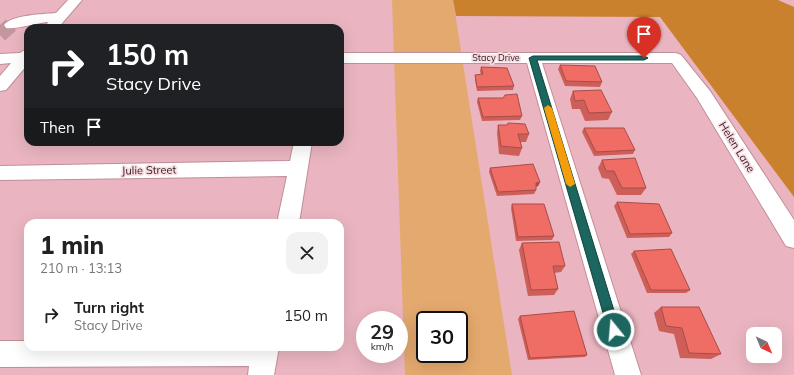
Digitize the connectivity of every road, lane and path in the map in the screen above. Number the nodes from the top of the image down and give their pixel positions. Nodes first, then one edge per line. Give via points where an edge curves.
1 (75, 0) edge
2 (60, 17) junction
3 (11, 24) tunnel mouth
4 (54, 24) edge
5 (344, 58) edge
6 (533, 58) junction
7 (676, 58) joint
8 (0, 59) edge
9 (24, 60) edge
10 (24, 61) edge
11 (0, 86) edge
12 (302, 146) edge
13 (298, 168) junction
14 (0, 173) edge
15 (289, 219) edge
16 (794, 239) edge
17 (0, 354) edge
18 (264, 358) edge
19 (628, 375) edge

1 - 2 street
2 - 3 street via 23,20
2 - 4 street
5 - 6 street, Stacy Drive
6 - 7 street, Stacy Drive
6 - 19 street
7 - 16 street, Helen Lane via 704,95
8 - 9 street
10 - 11 street
12 - 13 street
13 - 14 street, Julie Street
13 - 15 street
17 - 18 street

